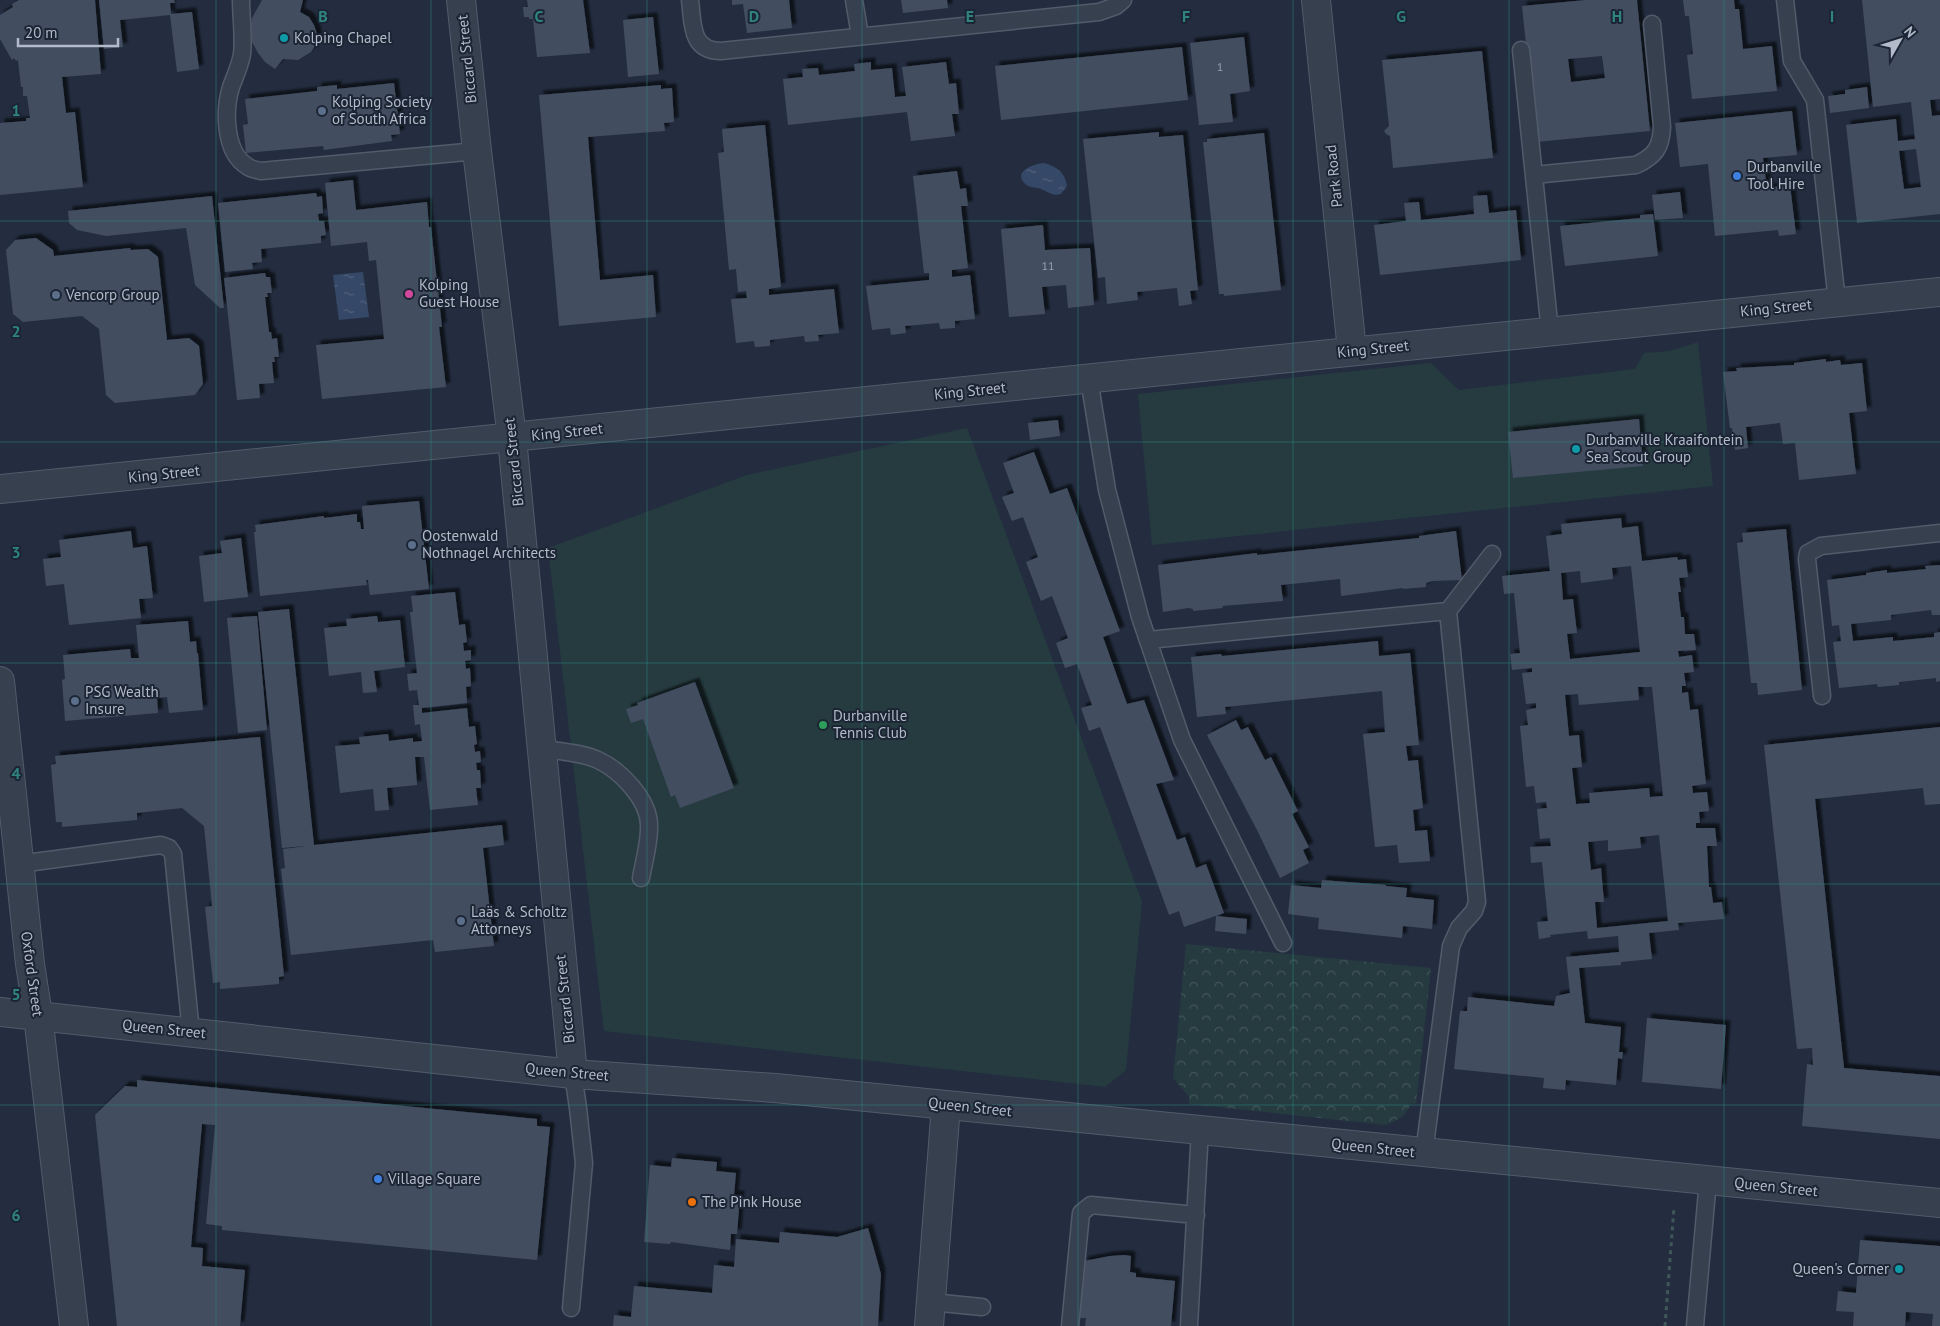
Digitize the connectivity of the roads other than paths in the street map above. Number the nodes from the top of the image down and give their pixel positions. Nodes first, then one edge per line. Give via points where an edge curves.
1 (241, 0) edge
2 (461, 0) edge
3 (690, 0) edge
4 (854, 0) edge
5 (1123, 0) edge
6 (1316, 0) edge
7 (1786, 0) edge
8 (1652, 24) dead end
9 (860, 36) junction
10 (1521, 50) dead end
11 (477, 151) junction
12 (1534, 175) junction
13 (1940, 292) edge
14 (1837, 302) junction
15 (1550, 332) junction
16 (1352, 351) junction
17 (1089, 379) junction
18 (512, 438) junction
19 (0, 489) edge
20 (1940, 533) edge
21 (1492, 554) dead end
22 (1448, 611) junction
23 (1148, 640) junction
24 (0, 681) edge
25 (1822, 696) dead end
26 (541, 748) junction
27 (19, 864) junction
28 (641, 878) dead end
29 (1283, 943) dead end
30 (0, 1012) edge
31 (38, 1016) junction
32 (191, 1032) junction
33 (573, 1074) junction
34 (946, 1105) junction
35 (1200, 1130) junction
36 (1424, 1153) junction
37 (1708, 1180) junction
38 (1940, 1203) edge
39 (1196, 1215) junction
40 (982, 1307) dead end
41 (571, 1308) dead end
42 (930, 1314) edge
43 (74, 1326) edge
44 (1070, 1326) edge
45 (1189, 1326) edge
46 (1695, 1326) edge

1 - 11 lane via 242,54 231,87 228,119 231,144 247,167 261,171
2 - 11 street, Biccard Street
3 - 9 lane via 695,36 712,51
4 - 9 lane
5 - 9 lane via 1098,12
6 - 16 street, Park Road
7 - 14 lane via 1792,61 1815,100
8 - 12 lane via 1662,126 1662,139 1657,150 1648,160 1636,165
10 - 12 lane
11 - 18 street, Biccard Street
12 - 15 lane
13 - 14 street, King Street
14 - 15 street, King Street
15 - 16 street, King Street
16 - 17 street, King Street
17 - 18 street, King Street
17 - 23 lane via 1108,490
18 - 19 street, King Street
18 - 26 street, Biccard Street
20 - 25 lane via 1821,546 1808,553
21 - 22 lane
22 - 23 lane
22 - 36 lane via 1477,902 1451,946
23 - 29 lane via 1182,740
24 - 27 street, Oxford Street
26 - 28 lane via 598,760 638,794 649,825
26 - 33 street, Biccard Street
27 - 31 street, Oxford Street
27 - 32 lane via 161,845 169,848 173,854
30 - 31 street, Queen Street
31 - 32 street, Queen Street
31 - 43 street, Oxford Street
32 - 33 street, Queen Street
33 - 34 street, Queen Street via 774,1088
33 - 41 lane via 584,1163
34 - 35 street, Queen Street
34 - 42 street
35 - 36 street, Queen Street
35 - 39 lane
36 - 37 street, Queen Street
37 - 38 street, Queen Street
37 - 46 lane
39 - 44 lane via 1091,1205 1086,1208 1082,1213 1078,1237
39 - 45 lane
40 - 42 lane

